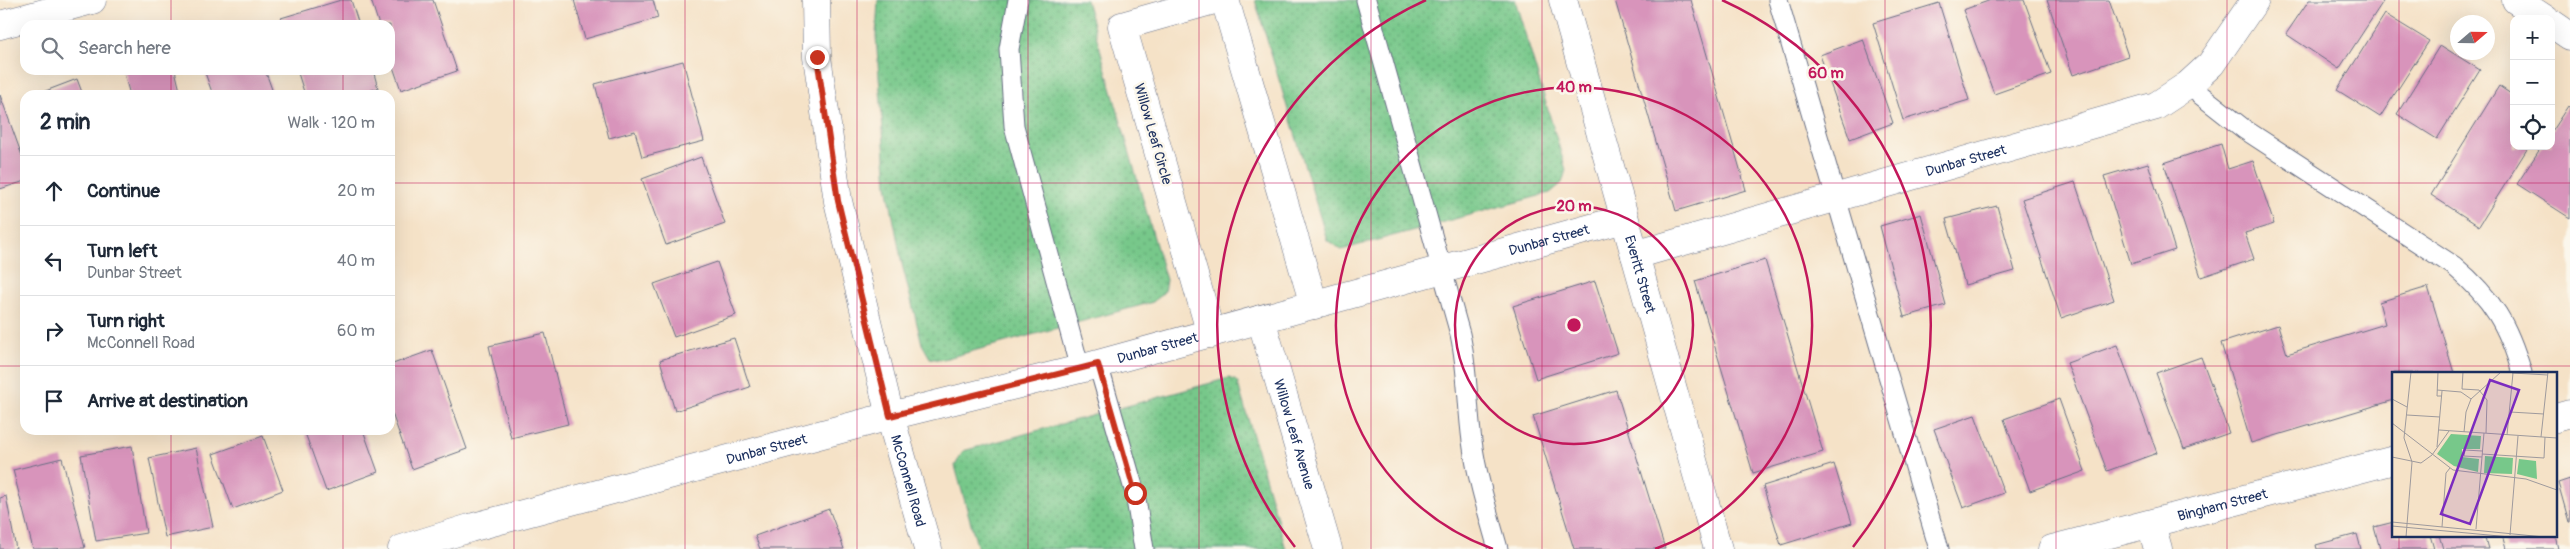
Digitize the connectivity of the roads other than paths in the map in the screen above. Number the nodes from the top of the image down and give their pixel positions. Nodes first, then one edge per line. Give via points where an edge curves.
1 (92, 0) edge
2 (816, 0) edge
3 (1018, 0) edge
4 (1214, 0) edge
5 (1225, 0) edge
6 (1366, 0) edge
7 (1563, 0) edge
8 (1778, 0) edge
9 (2255, 0) edge
10 (2516, 0) edge
11 (2539, 15) edge
12 (0, 25) edge
13 (2555, 26) edge
14 (2570, 36) edge
15 (2188, 85) junction
16 (1836, 198) junction
17 (1624, 219) junction
18 (1635, 255) junction
19 (1442, 270) junction
20 (1314, 305) junction
21 (1261, 319) junction
22 (1211, 334) junction
23 (1089, 367) junction
24 (2522, 372) edge
25 (890, 416) junction
26 (2392, 461) edge
27 (2154, 536) edge
28 (402, 549) edge
29 (928, 549) edge
30 (1144, 549) edge
31 (1328, 549) edge
32 (1498, 549) edge
33 (1718, 549) edge
34 (1939, 549) edge
35 (2052, 549) edge

1 - 12 street
2 - 25 street, McConnell Road via 817,57 838,201
3 - 23 lane via 1009,49 1014,126
4 - 22 street, Willow Leaf Circle via 1122,26
5 - 20 street
6 - 19 lane
7 - 17 street, Everitt Street
8 - 16 lane
9 - 15 street, Dunbar Street via 2211,64
10 - 11 street
13 - 14 street
15 - 16 street, Dunbar Street via 2156,106
15 - 24 lane via 2244,129 2454,266 2479,287 2513,342
16 - 18 street, Dunbar Street
16 - 34 lane
17 - 18 street, Everitt Street
17 - 19 street, Dunbar Street
18 - 33 street, Everitt Street
19 - 20 street, Dunbar Street
19 - 32 lane via 1465,358 1480,488
20 - 21 street, Dunbar Street
21 - 22 street, Dunbar Street
21 - 31 street, Willow Leaf Avenue
22 - 23 street, Dunbar Street
23 - 25 street, Dunbar Street
23 - 30 lane via 1135,493
25 - 28 street, Dunbar Street
25 - 29 street, McConnell Road
26 - 27 street, Bingham Street
27 - 35 street, Bingham Street

